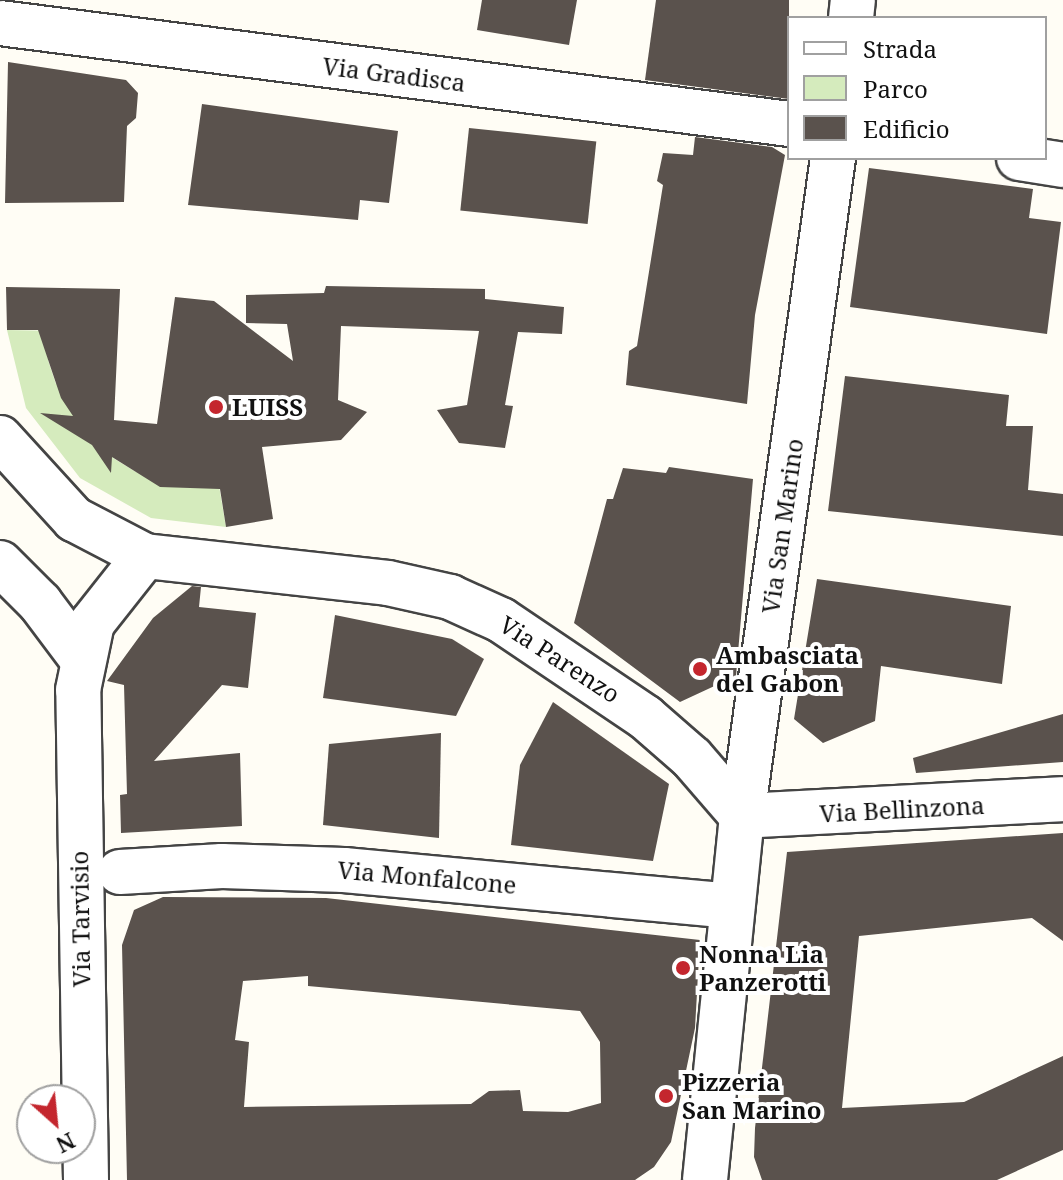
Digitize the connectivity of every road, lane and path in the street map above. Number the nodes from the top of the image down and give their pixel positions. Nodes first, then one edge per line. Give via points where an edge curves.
1 (0, 23) edge
2 (787, 124) edge
3 (833, 160) edge
4 (1032, 160) edge
5 (1063, 165) edge
6 (0, 438) edge
7 (145, 556) junction
8 (0, 563) edge
9 (82, 659) junction
10 (1063, 799) edge
11 (742, 816) junction
12 (120, 872) dead end
13 (732, 906) junction
14 (86, 1180) edge
15 (705, 1180) edge

1 - 2 street, Via Gradisca
3 - 11 street, Via San Marino
4 - 5 street
6 - 7 street, Via Parenzo via 74,519
7 - 9 street via 100,609
7 - 11 street, Via Parenzo via 388,583 476,608 535,638 645,717 692,758
8 - 9 street via 40,603
9 - 14 street, Via Tarvisio via 76,746
10 - 11 street, Via Bellinzona
11 - 13 street, Via San Marino
12 - 13 street, Via Monfalcone via 222,866 344,870
13 - 15 street, Via San Marino

